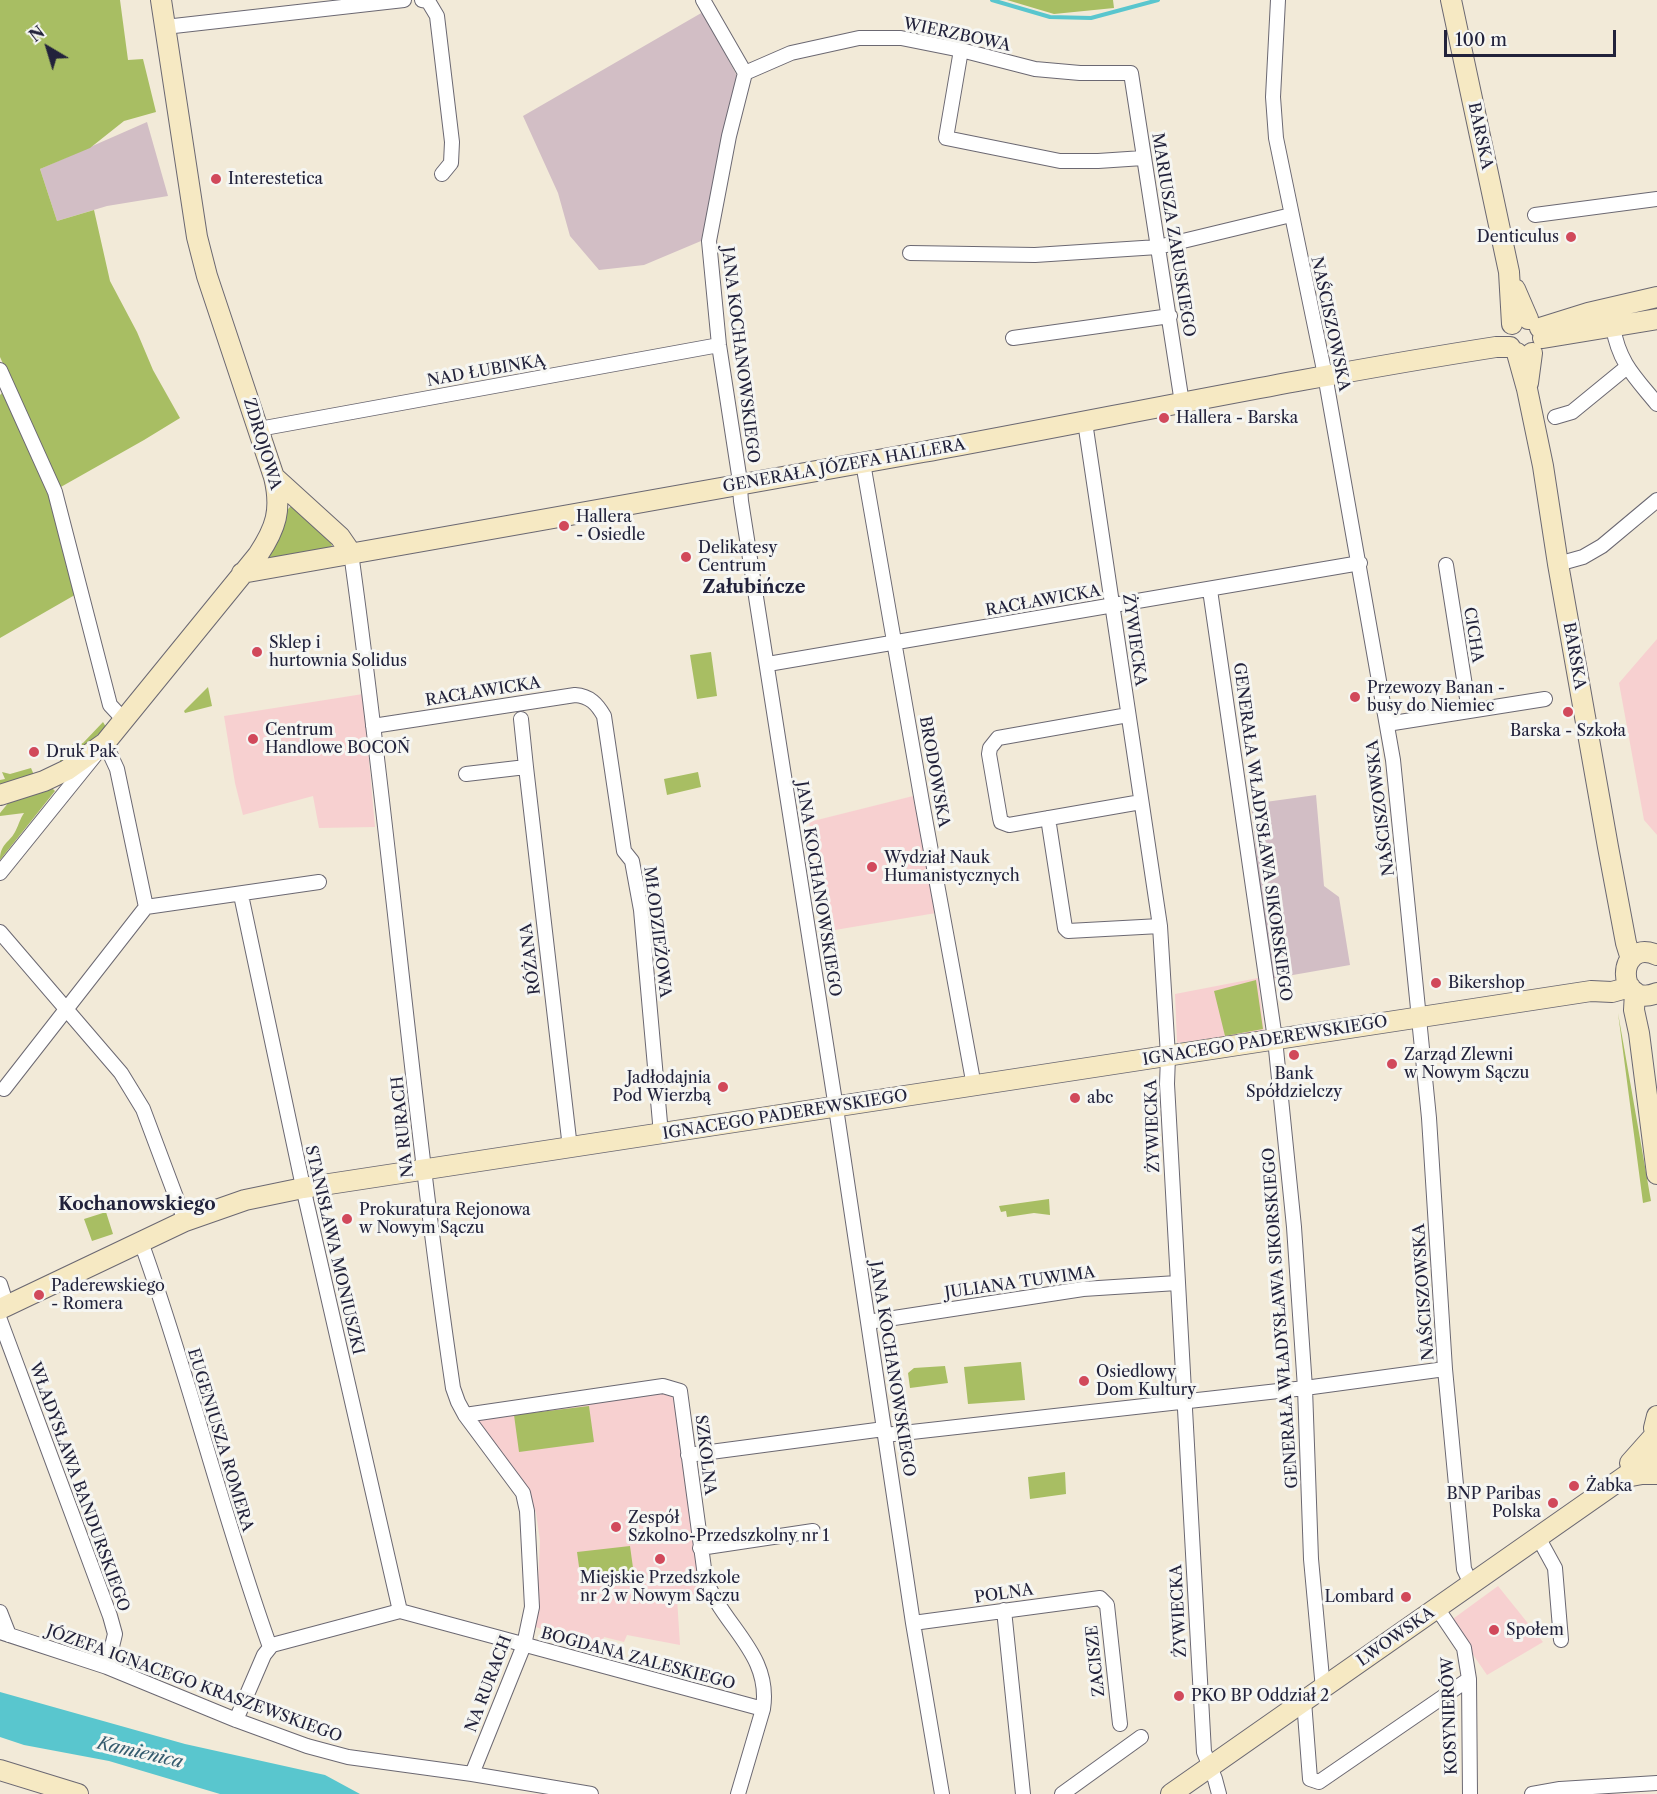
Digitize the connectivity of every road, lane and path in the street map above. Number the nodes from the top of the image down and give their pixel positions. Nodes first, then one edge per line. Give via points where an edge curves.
1 (161, 0) edge
2 (404, 0) edge
3 (422, 0) edge
4 (703, 0) edge
5 (1278, 0) edge
6 (1451, 0) edge
7 (165, 27) junction
8 (961, 50) junction
9 (746, 73) junction
10 (1131, 73) joint
11 (1143, 158) junction
12 (442, 174) dead end
13 (1657, 199) edge
14 (1291, 215) junction
15 (1535, 215) dead end
16 (1158, 247) junction
17 (910, 253) dead end
18 (1657, 297) edge
19 (1170, 316) junction
20 (1657, 319) edge
21 (1613, 327) junction
22 (1524, 337) junction
23 (1013, 338) dead end
24 (719, 345) junction
25 (1627, 367) junction
26 (0, 370) edge
27 (1325, 375) junction
28 (1182, 403) junction
29 (1657, 404) edge
30 (1556, 417) dead end
31 (1085, 422) junction
32 (259, 429) junction
33 (863, 463) junction
34 (274, 477) junction
35 (740, 485) junction
36 (1657, 500) edge
37 (351, 553) junction
38 (1360, 563) junction
39 (1558, 564) junction
40 (1446, 565) dead end
41 (242, 573) junction
42 (1210, 590) junction
43 (1112, 606) junction
44 (896, 642) junction
45 (768, 664) junction
46 (1545, 699) dead end
47 (596, 703) joint
48 (1468, 711) junction
49 (1128, 715) junction
50 (521, 719) dead end
51 (124, 720) junction
52 (1387, 724) junction
53 (373, 726) junction
54 (105, 743) junction
55 (526, 766) junction
56 (466, 774) dead end
57 (0, 795) edge
58 (1141, 802) junction
59 (1048, 818) junction
60 (0, 873) edge
61 (319, 882) dead end
62 (241, 895) junction
63 (146, 907) junction
64 (1160, 926) junction
65 (0, 932) edge
66 (1641, 975) edge
67 (66, 1008) junction
68 (1419, 1018) junction
69 (1275, 1039) junction
70 (1168, 1056) junction
71 (974, 1086) junction
72 (4, 1089) dead end
73 (836, 1108) junction
74 (661, 1134) junction
75 (570, 1148) junction
76 (425, 1170) junction
77 (1657, 1174) edge
78 (303, 1188) junction
79 (185, 1221) junction
80 (141, 1242) junction
81 (1177, 1283) junction
82 (0, 1284) edge
83 (2, 1311) edge
84 (868, 1322) junction
85 (1446, 1369) junction
86 (1305, 1388) junction
87 (1184, 1401) junction
88 (465, 1415) junction
89 (885, 1432) junction
90 (1656, 1437) edge
91 (688, 1455) junction
92 (1657, 1474) edge
93 (1621, 1478) junction
94 (813, 1531) dead end
95 (1538, 1537) junction
96 (700, 1548) junction
97 (1471, 1584) junction
98 (1100, 1598) joint
99 (1437, 1608) junction
100 (1004, 1610) junction
101 (400, 1611) junction
102 (0, 1612) edge
103 (913, 1623) junction
104 (4, 1634) edge
105 (1561, 1640) dead end
106 (524, 1645) junction
107 (270, 1647) junction
108 (107, 1667) junction
109 (1469, 1679) junction
110 (1323, 1689) junction
111 (1304, 1701) junction
112 (763, 1709) junction
113 (236, 1720) junction
114 (1120, 1724) dead end
115 (1141, 1737) dead end
116 (1209, 1767) junction
117 (0, 1770) edge
118 (472, 1774) junction
119 (1657, 1784) edge
120 (78, 1794) edge
121 (591, 1794) edge
122 (738, 1794) edge
123 (942, 1794) edge
124 (1023, 1794) edge
125 (1062, 1794) edge
126 (1171, 1794) edge
127 (1219, 1794) edge
128 (1470, 1794) edge
129 (1532, 1794) edge

1 - 7 street, ZDROJOWA
2 - 7 street
3 - 12 street via 429,1 437,16 450,130 451,163
4 - 9 street
5 - 14 street, NAŚCISZOWSKA via 1272,97
6 - 22 street, BARSKA
7 - 32 street, ZDROJOWA via 197,237
8 - 9 street, WIERZBOWA via 901,38 859,38 791,52
8 - 10 street, WIERZBOWA via 1035,69
8 - 11 street via 946,138 1060,161
9 - 24 street, JANA KOCHANOWSKIEGO via 729,136 709,241
10 - 11 street, MARIUSZA ZARUSKIEGO
11 - 16 street, MARIUSZA ZARUSKIEGO
13 - 15 street
14 - 16 street
14 - 27 street, NAŚCISZOWSKA
16 - 17 street via 1035,255
16 - 19 street, MARIUSZA ZARUSKIEGO
18 - 22 street via 1588,313
19 - 23 street
19 - 28 street, MARIUSZA ZARUSKIEGO
20 - 21 street
21 - 22 street
21 - 25 street via 1617,348
22 - 27 street, GENERAŁA JÓZEFA HALLERA via 1496,347
22 - 39 street, BARSKA via 1527,389
24 - 32 street, NAD ŁUBINKĄ
24 - 35 street, JANA KOCHANOWSKIEGO
25 - 29 street
25 - 30 street via 1572,412
26 - 51 street via 55,492 110,705
27 - 28 street, GENERAŁA JÓZEFA HALLERA
27 - 38 street, NAŚCISZOWSKA
28 - 31 street, GENERAŁA JÓZEFA HALLERA
31 - 33 street, GENERAŁA JÓZEFA HALLERA
31 - 43 street, ŻYWIECKA
32 - 34 street, ZDROJOWA
33 - 35 street, GENERAŁA JÓZEFA HALLERA
33 - 44 street, BRODOWSKA
34 - 37 street via 340,537
34 - 41 street, ZDROJOWA via 278,504 274,526 258,555
35 - 37 street, GENERAŁA JÓZEFA HALLERA
35 - 45 street, JANA KOCHANOWSKIEGO
36 - 39 street via 1602,546
37 - 41 street, GENERAŁA JÓZEFA HALLERA
37 - 53 street, NA RURACH
38 - 42 street, RACŁAWICKA
38 - 52 street, NAŚCISZOWSKA
39 - 66 street, BARSKA via 1626,943
40 - 48 street, CICHA
41 - 51 street, ZDROJOWA
42 - 43 street, RACŁAWICKA
42 - 69 street, GENERAŁA WŁADYSŁAWA SIKORSKIEGO
43 - 44 street, RACŁAWICKA
43 - 49 street, ŻYWIECKA
44 - 45 street, RACŁAWICKA
44 - 71 street, BRODOWSKA
45 - 73 street, JANA KOCHANOWSKIEGO
46 - 48 street
47 - 53 street, RACŁAWICKA via 574,695
47 - 74 street, MŁODZIEŻOWA via 604,717 624,851 632,861 641,910
48 - 52 street
49 - 58 street, ŻYWIECKA
49 - 59 street via 994,741 989,754 1001,822 1009,825
50 - 55 street, RÓŻANA
51 - 54 street, ZDROJOWA
52 - 68 street, NAŚCISZOWSKA via 1394,760
53 - 76 street, NA RURACH
54 - 57 street via 67,770
54 - 60 street, ZDROJOWA
54 - 63 street via 117,769
55 - 56 street
55 - 75 street, RÓŻANA
58 - 59 street
58 - 64 street, ŻYWIECKA
59 - 64 street via 1068,931
61 - 62 street
62 - 63 street
62 - 78 street, STANISŁAWA MONIUSZKI
63 - 67 street
64 - 70 street, ŻYWIECKA
65 - 67 street
66 - 68 street, IGNACEGO PADEREWSKIEGO via 1612,992 1591,991
66 - 77 street, BARSKA via 1634,1011
67 - 72 street
67 - 79 street via 121,1073 143,1110
68 - 69 street, IGNACEGO PADEREWSKIEGO
68 - 85 street, NAŚCISZOWSKA
69 - 70 street, IGNACEGO PADEREWSKIEGO
69 - 86 street, GENERAŁA WŁADYSŁAWA SIKORSKIEGO
70 - 71 street, IGNACEGO PADEREWSKIEGO
70 - 81 street, ŻYWIECKA
71 - 73 street, IGNACEGO PADEREWSKIEGO
73 - 74 street, IGNACEGO PADEREWSKIEGO
73 - 84 street, JANA KOCHANOWSKIEGO
74 - 75 street, IGNACEGO PADEREWSKIEGO
75 - 76 street, IGNACEGO PADEREWSKIEGO
76 - 78 street, IGNACEGO PADEREWSKIEGO
76 - 88 street, NA RURACH via 453,1388
78 - 79 street, IGNACEGO PADEREWSKIEGO via 245,1200
78 - 101 street, STANISŁAWA MONIUSZKI
79 - 80 street, IGNACEGO PADEREWSKIEGO
80 - 83 street, IGNACEGO PADEREWSKIEGO
80 - 107 street, EUGENIUSZA ROMERA via 244,1578
81 - 84 street, JULIANA TUWIMA via 1083,1289
81 - 87 street, ŻYWIECKA
82 - 83 street, WŁADYSŁAWA BANDURSKIEGO
83 - 108 street, WŁADYSŁAWA BANDURSKIEGO via 110,1616 115,1634
84 - 89 street, JANA KOCHANOWSKIEGO
85 - 86 street
85 - 97 street, NAŚCISZOWSKA via 1464,1569
86 - 87 street
86 - 110 street, GENERAŁA WŁADYSŁAWA SIKORSKIEGO via 1311,1559
87 - 89 street
87 - 116 street, ŻYWIECKA via 1204,1752
88 - 91 street, SZKOLNA via 667,1386 680,1390 682,1395
88 - 106 street, NA RURACH via 523,1493 532,1607
89 - 91 street
89 - 103 street, JANA KOCHANOWSKIEGO
90 - 93 street, LWOWSKA
91 - 96 street, SZKOLNA
92 - 93 street
93 - 95 street, LWOWSKA
94 - 96 street
95 - 97 street, LWOWSKA
95 - 105 street via 1555,1568
96 - 112 street, SZKOLNA via 711,1593 758,1665 765,1696
97 - 99 street, LWOWSKA
98 - 100 street, POLNA
98 - 114 street, ZACISZE via 1107,1605
99 - 109 street, KOSYNIERÓW via 1464,1648
99 - 110 street, LWOWSKA
100 - 103 street, POLNA
100 - 124 street
101 - 106 street, BOGDANA ZALESKIEGO
101 - 107 street
102 - 104 street
103 - 123 street, JANA KOCHANOWSKIEGO
104 - 108 street, JÓZEFA IGNACEGO KRASZEWSKIEGO
106 - 112 street, BOGDANA ZALESKIEGO
106 - 118 street, NA RURACH
107 - 113 street
108 - 113 street, JÓZEFA IGNACEGO KRASZEWSKIEGO
109 - 111 street via 1319,1782 1310,1779
109 - 128 street, KOSYNIERÓW
110 - 111 street, LWOWSKA
111 - 116 street, LWOWSKA
112 - 122 street, SZKOLNA
113 - 118 street, JÓZEFA IGNACEGO KRASZEWSKIEGO via 348,1757
115 - 125 street
116 - 126 street, LWOWSKA
116 - 127 street, ŻYWIECKA
117 - 120 street
118 - 121 street, JÓZEFA IGNACEGO KRASZEWSKIEGO
119 - 129 street

